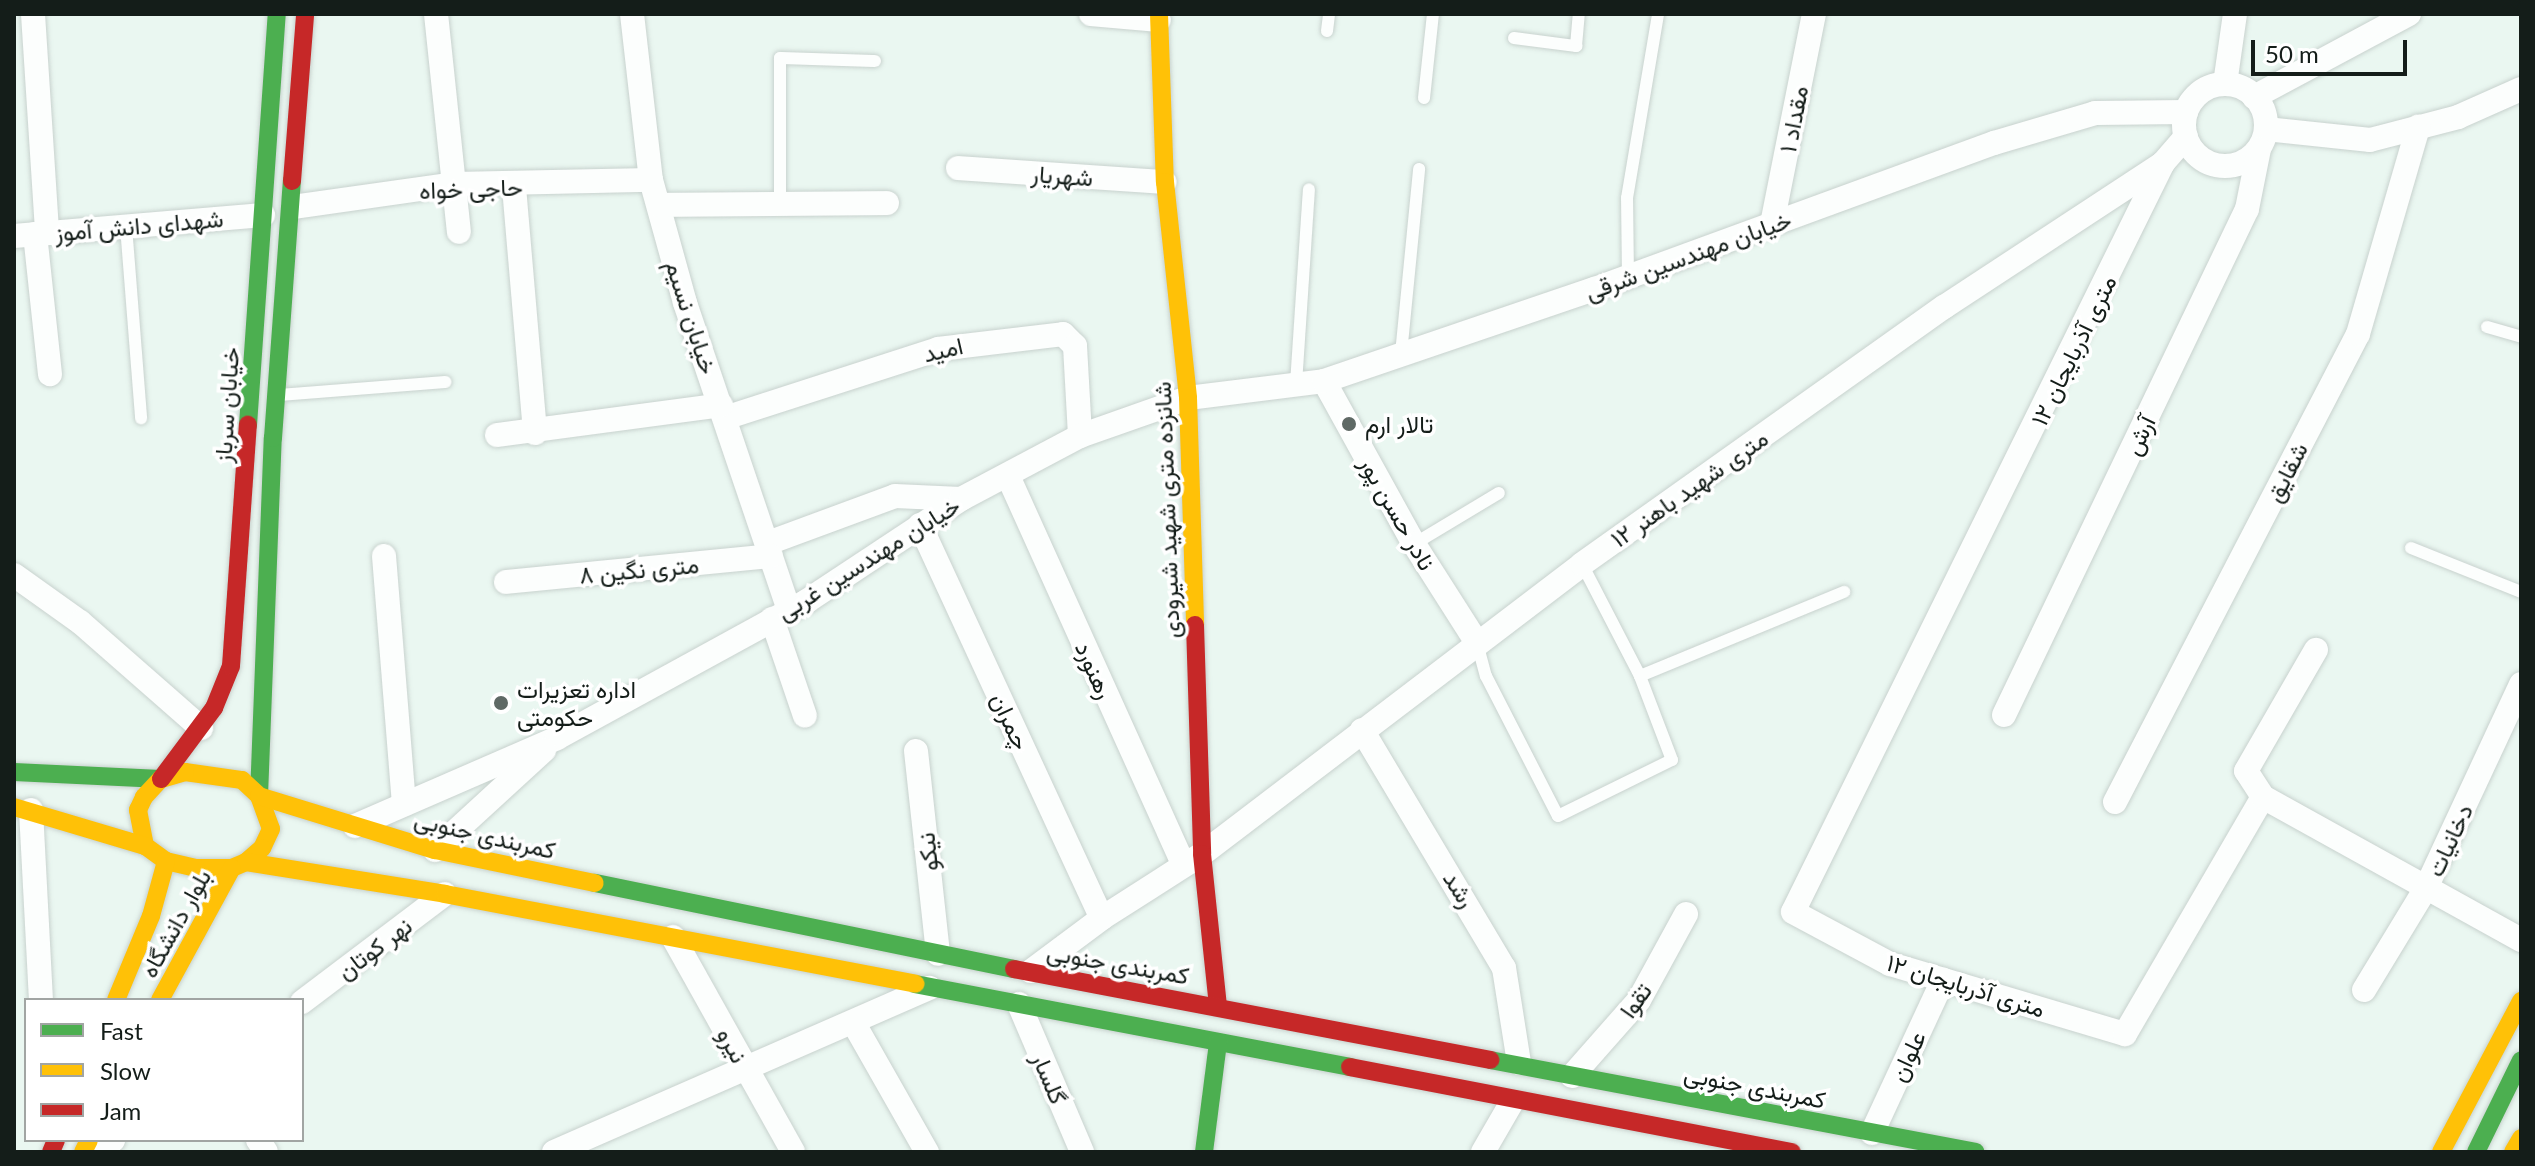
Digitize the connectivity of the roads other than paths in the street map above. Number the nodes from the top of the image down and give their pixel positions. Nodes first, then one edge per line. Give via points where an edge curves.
1 (33, 14) edge
2 (277, 14) edge
3 (305, 14) edge
4 (436, 14) edge
5 (632, 14) edge
6 (1091, 14) edge
7 (1329, 14) edge
8 (1433, 14) edge
9 (1579, 14) edge
10 (1658, 14) edge
11 (1814, 14) edge
12 (2235, 14) edge
13 (2409, 14) edge
14 (1159, 17) edge
15 (1327, 31) dead end
16 (1514, 38) dead end
17 (875, 61) dead end
18 (2225, 84) junction
19 (2521, 89) edge
20 (2254, 97) junction
21 (1424, 98) dead end
22 (2186, 112) junction
23 (2418, 127) junction
24 (2186, 137) junction
25 (2262, 139) junction
26 (2163, 163) junction
27 (958, 168) dead end
28 (1419, 169) dead end
29 (651, 180) junction
30 (1165, 182) junction
31 (454, 184) junction
32 (514, 187) junction
33 (1309, 189) dead end
34 (780, 200) junction
35 (887, 203) dead end
36 (659, 205) junction
37 (293, 207) junction
38 (263, 215) junction
39 (1772, 224) junction
40 (126, 226) junction
41 (459, 232) dead end
42 (32, 234) edge
43 (1628, 277) junction
44 (2487, 327) dead end
45 (2521, 337) edge
46 (1401, 354) junction
47 (50, 374) dead end
48 (1324, 381) junction
49 (445, 382) dead end
50 (1296, 384) junction
51 (279, 395) junction
52 (1188, 398) junction
53 (723, 412) junction
54 (141, 418) dead end
55 (535, 433) junction
56 (497, 435) dead end
57 (1080, 436) junction
58 (246, 473) junction
59 (271, 475) junction
60 (1008, 476) junction
61 (1499, 493) dead end
62 (961, 499) junction
63 (920, 525) junction
64 (1414, 544) junction
65 (2411, 548) dead end
66 (769, 550) junction
67 (384, 556) dead end
68 (1582, 564) junction
69 (14, 575) edge
70 (506, 582) dead end
71 (1844, 592) dead end
72 (2521, 592) edge
73 (780, 615) junction
74 (1477, 643) junction
75 (2316, 650) dead end
76 (1640, 676) junction
77 (2521, 684) edge
78 (2004, 715) dead end
79 (805, 716) dead end
80 (201, 728) junction
81 (1362, 730) junction
82 (557, 738) junction
83 (916, 751) dead end
84 (14, 772) edge
85 (161, 779) junction
86 (259, 796) junction
87 (2263, 797) junction
88 (2115, 802) dead end
89 (404, 804) junction
90 (22, 809) edge
91 (355, 826) junction
92 (145, 846) junction
93 (435, 850) junction
94 (1193, 859) junction
95 (487, 860) junction
96 (166, 861) junction
97 (239, 865) junction
98 (2426, 888) junction
99 (445, 894) junction
100 (476, 900) junction
101 (1686, 914) dead end
102 (1102, 918) junction
103 (673, 937) junction
104 (2521, 940) edge
105 (938, 954) junction
106 (1031, 971) junction
107 (1943, 980) junction
108 (933, 987) junction
109 (2364, 990) dead end
110 (41, 998) edge
111 (117, 998) edge
112 (161, 998) edge
113 (304, 1000) edge
114 (2521, 1001) edge
115 (1019, 1004) junction
116 (1218, 1005) junction
117 (853, 1022) junction
118 (1218, 1043) junction
119 (2521, 1060) edge
120 (1519, 1063) junction
121 (746, 1068) junction
122 (1572, 1076) junction
123 (1512, 1102) junction
124 (2521, 1115) edge
125 (1872, 1133) junction
126 (2521, 1138) edge
127 (1200, 1150) edge
128 (554, 1152) edge
129 (793, 1152) edge
130 (927, 1152) edge
131 (1082, 1152) edge
132 (1483, 1152) edge
133 (1792, 1152) edge
134 (1975, 1152) edge
135 (2441, 1152) edge
136 (2476, 1152) edge
137 (2502, 1152) edge
138 (2513, 1152) edge

1 - 42 street
2 - 38 main road, خیابان سرباز
3 - 37 main road, خیابان سرباز
4 - 31 street
5 - 29 street, خیابان نسیم
6 - 14 street
7 - 15 lane
8 - 21 lane
9 - 16 lane via 1576,46
10 - 43 lane via 1627,198
11 - 39 street, مقداد ۱
12 - 18 street
13 - 20 street
14 - 30 main road, شانزده متری شهید شیرودی
17 - 34 lane via 780,58
18 - 20 street
18 - 22 street via 2201,91
19 - 23 street
20 - 25 street
22 - 24 street
22 - 39 street, خیابان مهندسین شرقی via 2095,113 1994,143
23 - 25 street via 2370,140
23 - 88 street, شقایق via 2358,334
24 - 25 street via 2202,159 2215,164 2243,161
24 - 26 street, ۱۲ متری شهید باهنر
25 - 78 street, آرش via 2247,209
26 - 68 street, ۱۲ متری شهید باهنر via 1944,307
26 - 107 street, ۱۲ متری آذربایجان via 1793,912 1890,964
27 - 30 street, شهریار
28 - 46 lane
29 - 32 street, حاجی خواه
29 - 36 street, خیابان نسیم
30 - 52 main road, شانزده متری شهید شیرودی
31 - 32 street, حاجی خواه
31 - 37 street, حاجی خواه
31 - 41 street
32 - 55 street
33 - 50 lane
34 - 35 street
34 - 36 street
36 - 53 street, خیابان نسیم
37 - 51 main road, خیابان سرباز
38 - 40 street, شهدای دانش آموز
38 - 58 main road, خیابان سرباز
39 - 43 street, خیابان مهندسین شرقی
40 - 42 street, شهدای دانش آموز
40 - 54 lane
42 - 47 street
43 - 46 street, خیابان مهندسین شرقی
44 - 45 lane
46 - 48 street, خیابان مهندسین شرقی
48 - 50 street, خیابان مهندسین شرقی
48 - 64 street, نادر حسن پور
49 - 51 lane
50 - 52 street, خیابان مهندسین شرقی
51 - 59 main road, خیابان سرباز
52 - 57 street, خیابان مهندسین غربی
52 - 94 main road, شانزده متری شهید شیرودی
53 - 55 street
53 - 57 street, امید via 938,349 1063,334 1075,346
53 - 66 street, خیابان نسیم
55 - 56 street
57 - 60 street, خیابان مهندسین غربی
58 - 59 main road
58 - 80 main road, خیابان سرباز via 231,666
59 - 86 main road, خیابان سرباز
60 - 62 street, خیابان مهندسین غربی
60 - 94 street, رهنورد
61 - 64 lane
62 - 63 street, خیابان مهندسین غربی
62 - 66 street, ۸ متری نگین via 895,496
63 - 73 street, خیابان مهندسین غربی
63 - 102 street, چمران
64 - 74 street, نادر حسن پور
65 - 72 lane
66 - 70 street, ۸ متری نگین
66 - 73 street, خیابان نسیم
67 - 89 street
68 - 74 street, ۱۲ متری شهید باهنر
68 - 76 lane
69 - 80 street via 80,622
71 - 76 lane
73 - 79 street, خیابان نسیم
73 - 82 street, خیابان مهندسین غربی
74 - 76 lane via 1486,676 1558,816 1672,760
74 - 81 street, ۱۲ متری شهید باهنر
75 - 87 street via 2246,771
77 - 98 street, دخانیات
80 - 85 main road, خیابان سرباز
81 - 94 street, ۱۲ متری شهید باهنر
81 - 120 street, رشد via 1504,968
82 - 89 street
82 - 93 street
83 - 105 street, نیکو
84 - 85 main road
85 - 86 main road via 185,772 221,776 242,780
85 - 92 main road via 138,810
86 - 91 main road, کمربندی جنوبی
86 - 97 main road via 271,829 262,848
87 - 98 street
87 - 107 street, ۱۲ متری آذربایجان via 2125,1034
89 - 91 street
90 - 92 main road
90 - 110 street
91 - 93 main road, کمربندی جنوبی
92 - 96 main road
93 - 95 main road, کمربندی جنوبی
94 - 102 street, ۱۲ متری شهید باهنر
94 - 116 main road, شانزده متری شهید شیرودی
95 - 100 main road
95 - 105 main road, کمربندی جنوبی
96 - 97 main road via 196,868
96 - 111 main road, بلوار دانشگاه via 151,916
97 - 99 main road
97 - 112 main road, بلوار دانشگاه
98 - 104 street
98 - 109 street, دخانیات
99 - 100 main road
99 - 113 street, نهر کوتان
100 - 103 main road
101 - 122 street, تقوا via 1639,1000
102 - 106 street, ۱۲ متری شهید باهنر
103 - 108 main road
103 - 121 street, نیرو
105 - 106 main road, کمربندی جنوبی
106 - 116 main road, کمربندی جنوبی
107 - 125 street, علوان
108 - 115 main road
108 - 117 street
114 - 135 main road
115 - 118 main road
115 - 131 street, گلسار
116 - 118 main road, شانزده متری شهید شیرودی
116 - 120 main road, کمربندی جنوبی
117 - 121 street
117 - 130 street
118 - 123 main road
118 - 127 main road, شانزده متری شهید شیرودی
119 - 136 main road
120 - 122 main road, کمربندی جنوبی
121 - 128 street
121 - 129 street, نیرو
122 - 125 main road, کمربندی جنوبی
123 - 132 street
123 - 133 main road
124 - 137 main road
125 - 134 main road, کمربندی جنوبی
126 - 138 main road

